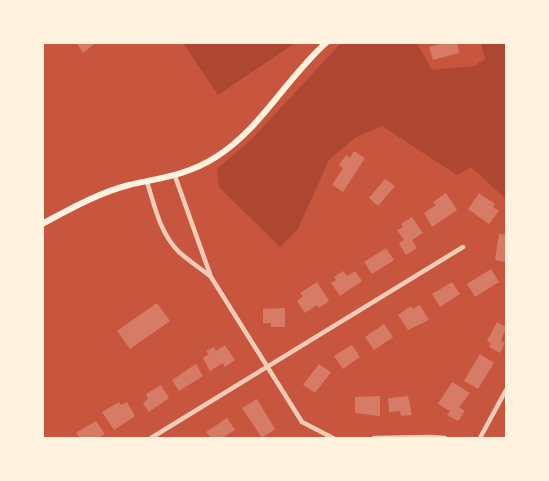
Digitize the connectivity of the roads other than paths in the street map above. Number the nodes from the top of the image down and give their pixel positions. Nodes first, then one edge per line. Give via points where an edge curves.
1 (327, 42) edge
2 (175, 176) junction
3 (147, 182) junction
4 (42, 224) edge
5 (463, 248) dead end
6 (211, 277) junction
7 (267, 367) junction
8 (506, 390) edge
9 (152, 438) edge
10 (333, 438) edge
11 (374, 438) edge
12 (444, 438) edge
13 (480, 438) edge

1 - 2 main road via 230,148 196,169
2 - 3 main road
2 - 6 street
3 - 4 main road via 84,201
3 - 6 street via 160,223 170,240 180,253
5 - 7 street
6 - 7 street
7 - 9 street
7 - 10 street via 302,422
8 - 13 street
11 - 12 street

